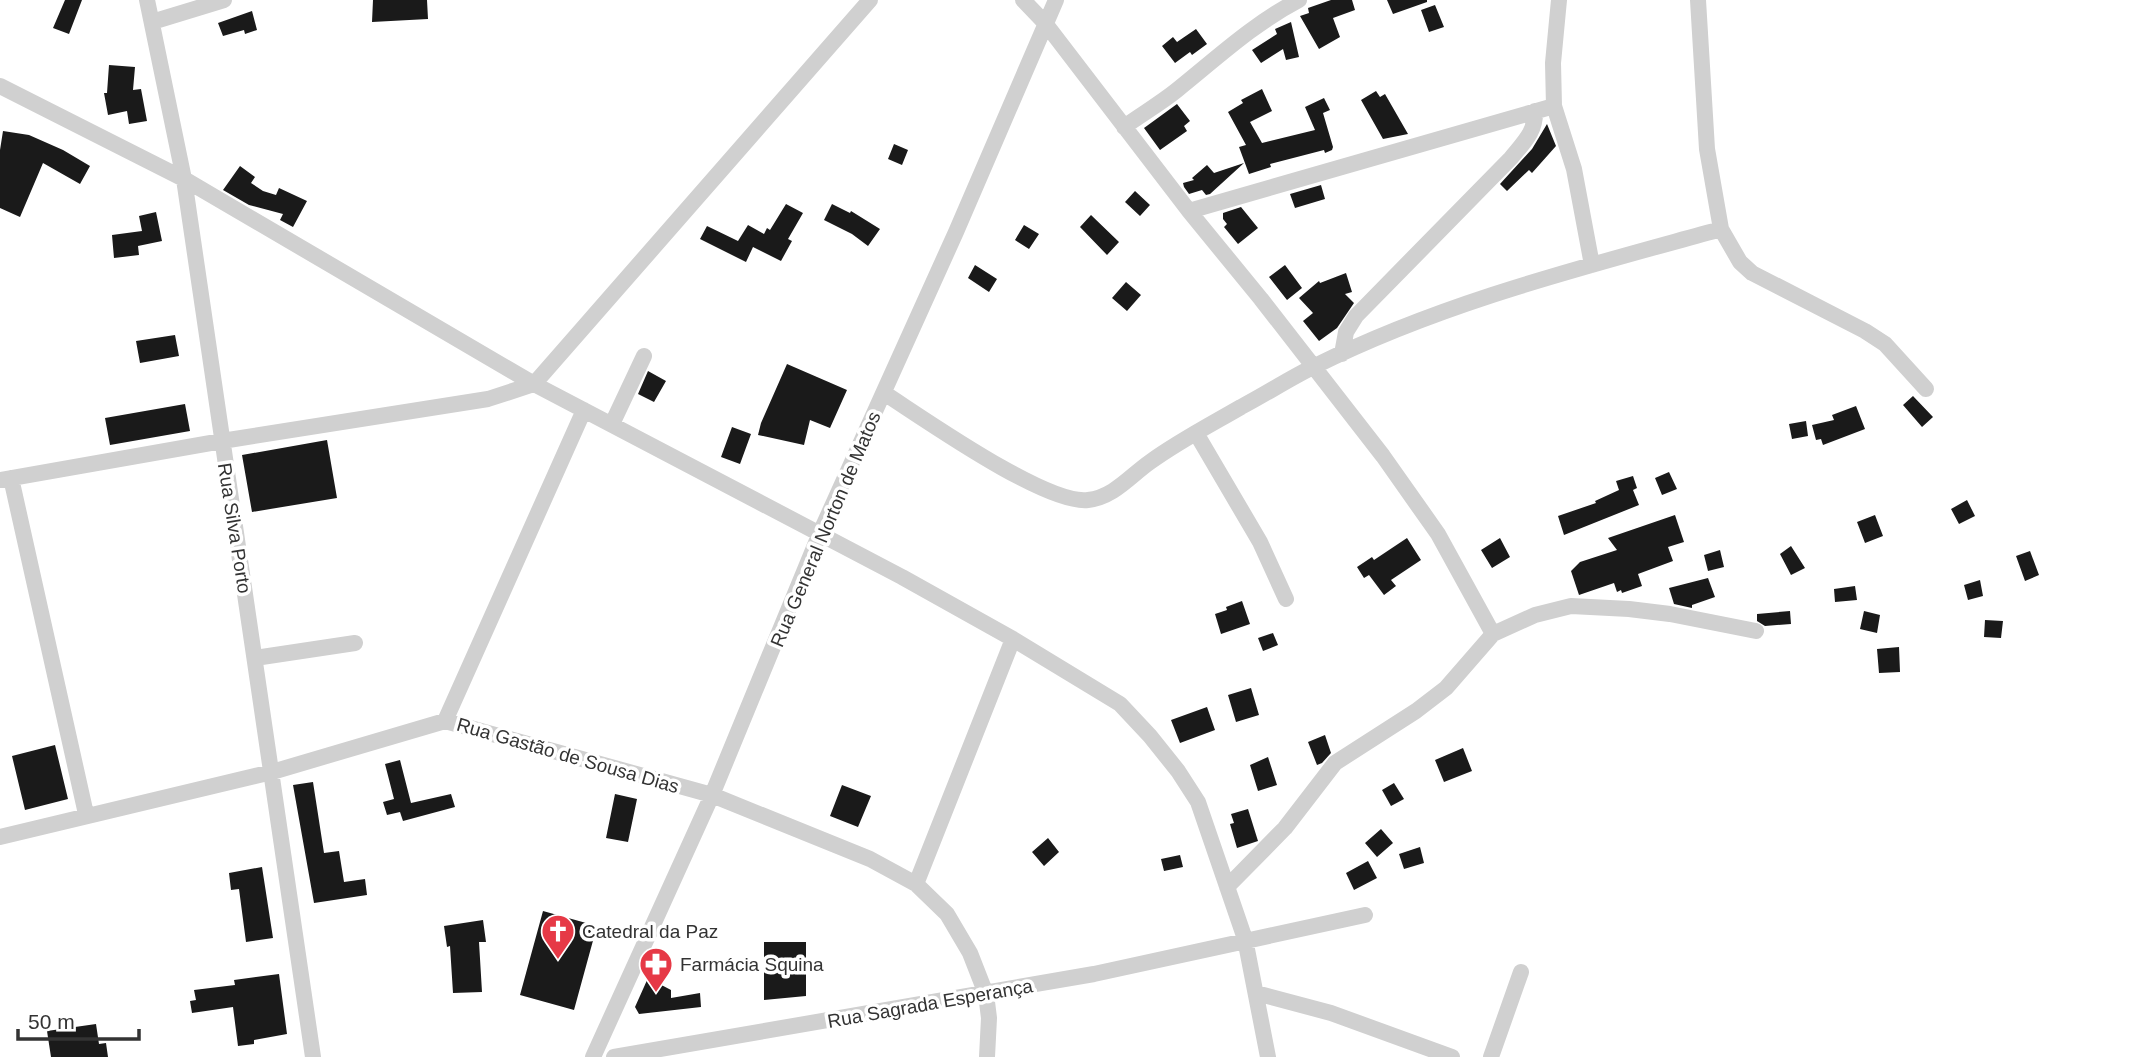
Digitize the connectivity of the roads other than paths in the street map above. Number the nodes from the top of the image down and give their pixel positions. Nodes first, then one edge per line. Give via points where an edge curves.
1 (148, 0) edge
2 (224, 0) edge
3 (870, 0) edge
4 (1023, 0) edge
5 (1056, 0) edge
6 (1299, 0) edge
7 (1559, 0) edge
8 (1698, 0) edge
9 (152, 22) junction
10 (1045, 23) junction
11 (0, 86) edge
12 (1554, 106) junction
13 (1535, 111) junction
14 (1124, 127) junction
15 (184, 179) junction
16 (1189, 211) junction
17 (1721, 229) junction
18 (1592, 265) junction
19 (1342, 354) junction
20 (644, 356) dead end
21 (1314, 367) junction
22 (534, 384) junction
23 (1926, 389) dead end
24 (884, 393) junction
25 (584, 410) junction
26 (612, 425) junction
27 (1196, 433) junction
28 (222, 440) junction
29 (5, 479) edge
30 (820, 533) junction
31 (1286, 599) dead end
32 (1756, 631) dead end
33 (1493, 634) junction
34 (1013, 639) junction
35 (355, 643) dead end
36 (255, 658) junction
37 (445, 721) junction
38 (272, 772) junction
39 (712, 795) junction
40 (86, 814) junction
41 (0, 836) edge
42 (916, 884) junction
43 (1227, 887) junction
44 (1365, 915) dead end
45 (1245, 939) junction
46 (1521, 972) dead end
47 (1256, 993) junction
48 (986, 994) junction
49 (313, 1057) edge
50 (593, 1057) edge
51 (614, 1057) edge
52 (988, 1057) edge
53 (1268, 1057) edge
54 (1452, 1057) edge
55 (1492, 1057) edge

1 - 9 street, Rua Silva Porto
2 - 9 street
3 - 22 street
4 - 10 street
5 - 10 street, Rua General Norton de Matos
6 - 14 street via 1226,47
7 - 12 street via 1552,63
8 - 17 street via 1707,149
9 - 15 street, Rua Silva Porto
10 - 14 street
10 - 24 street, Rua General Norton de Matos
11 - 15 street
12 - 13 street
12 - 18 street via 1574,169
13 - 16 street
13 - 19 street via 1532,132 1511,159 1356,316 1346,332
14 - 16 street
15 - 22 street
15 - 28 street, Rua Silva Porto
16 - 21 street
17 - 18 street
17 - 23 street via 1752,273 1885,344
18 - 19 street via 1406,324
19 - 21 street
20 - 26 street
21 - 27 street
21 - 33 street via 1438,534
22 - 25 street
22 - 28 street via 488,399
24 - 27 street via 1014,475 1066,498 1087,500 1106,495
24 - 30 street, Rua General Norton de Matos
25 - 26 street
25 - 37 street
26 - 30 street
27 - 31 street via 1255,532
28 - 29 street
28 - 36 street, Rua Silva Porto
29 - 40 street
30 - 34 street
30 - 39 street, Rua General Norton de Matos
32 - 33 street via 1643,611 1571,606 1535,615
33 - 43 street via 1446,688 1335,763 1284,828
34 - 42 street
34 - 43 street via 1120,704 1150,736 1198,802
35 - 36 street
36 - 38 street, Rua Silva Porto
37 - 38 street, Rua Gastão de Sousa Dias
37 - 39 street, Rua Gastão de Sousa Dias
38 - 40 street, Rua Gastão de Sousa Dias
38 - 49 street, Rua Silva Porto
39 - 42 street, Rua Gastão de Sousa Dias via 870,859
39 - 50 street, Rua General Norton de Matos
40 - 41 street, Rua Gastão de Sousa Dias
42 - 48 street, Rua Gastão de Sousa Dias via 947,914 970,953
43 - 45 street
44 - 45 street, Rua Sagrada Esperança
45 - 47 street
45 - 48 street, Rua Sagrada Esperança
46 - 55 street
47 - 53 street
47 - 54 street via 1331,1013
48 - 51 street, Rua Sagrada Esperança
48 - 52 street, Rua Gastão de Sousa Dias

